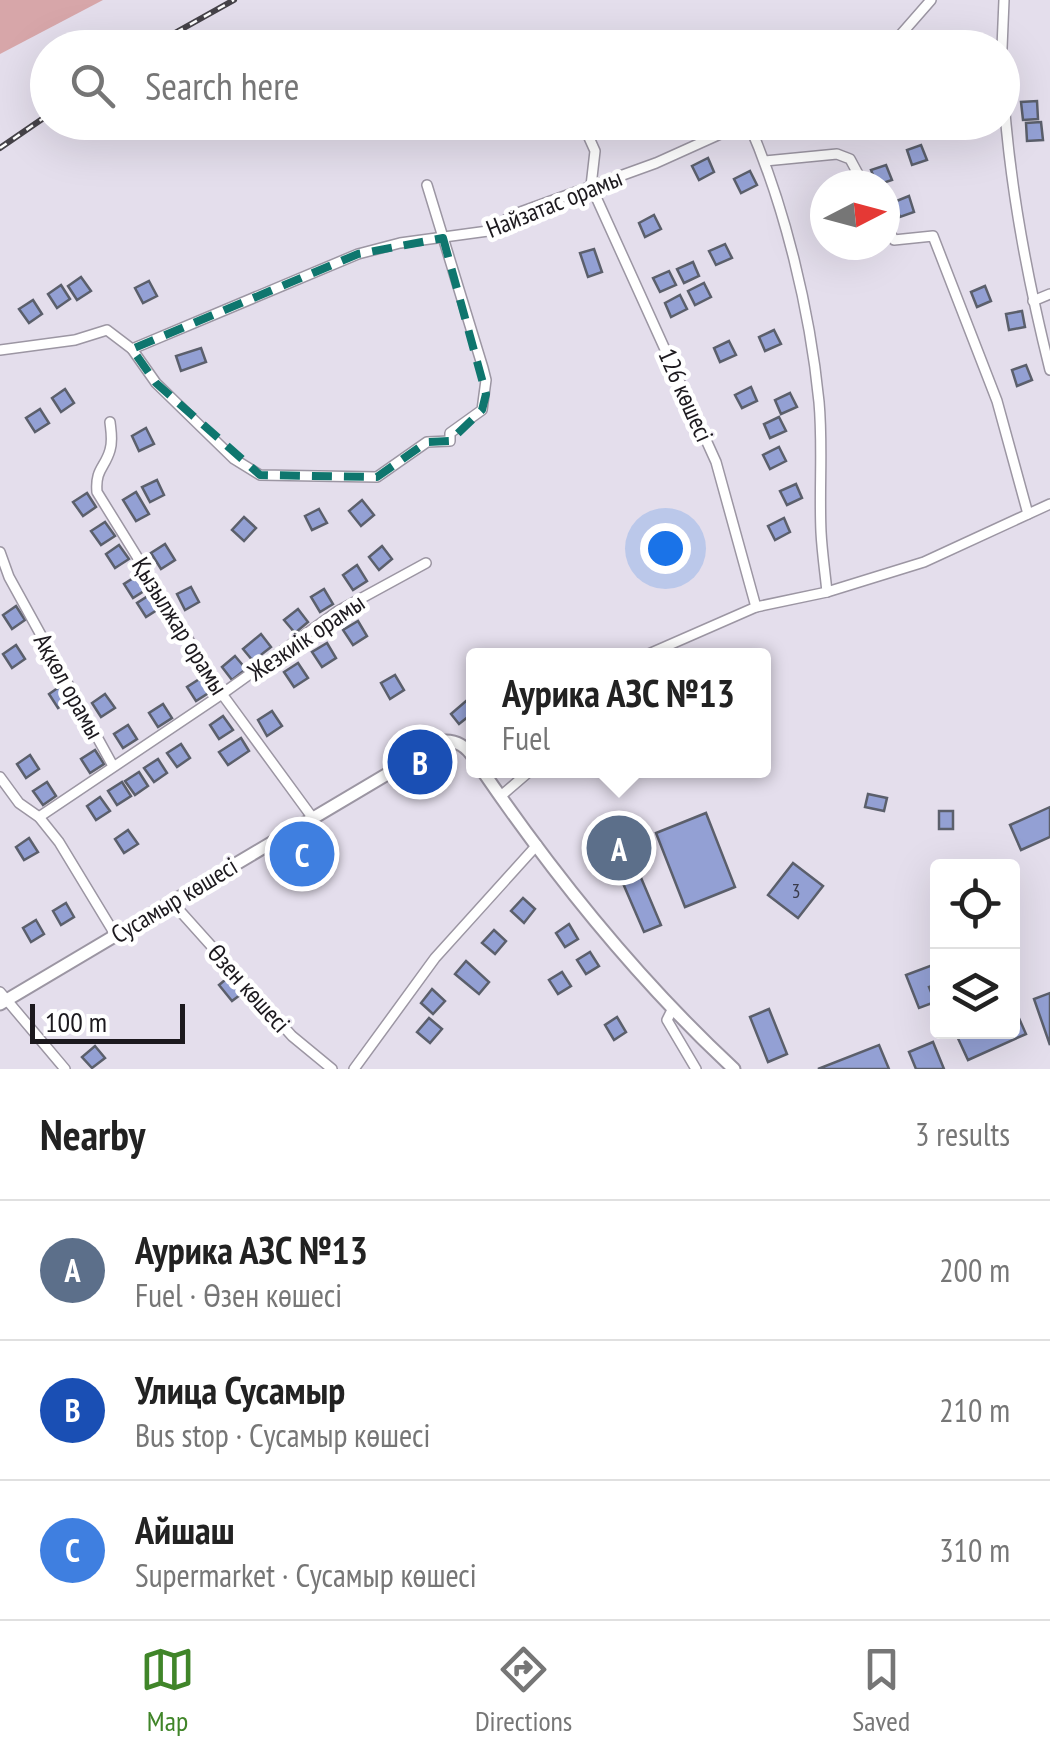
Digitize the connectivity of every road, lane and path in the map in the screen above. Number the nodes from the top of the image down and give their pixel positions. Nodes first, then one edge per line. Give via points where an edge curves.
1 (931, 0) edge
2 (1004, 0) edge
3 (905, 30) edge
4 (1003, 30) edge
5 (590, 140) edge
6 (707, 140) edge
7 (756, 140) edge
8 (1009, 140) edge
9 (765, 160) junction
10 (856, 170) edge
11 (427, 185) dead end
12 (591, 186) junction
13 (443, 238) junction
14 (900, 239) edge
15 (1050, 294) edge
16 (1034, 301) junction
17 (132, 349) junction
18 (0, 350) edge
19 (1050, 370) edge
20 (110, 422) dead end
21 (1050, 504) edge
22 (1028, 514) junction
23 (0, 552) edge
24 (426, 563) dead end
25 (827, 592) junction
26 (756, 607) junction
27 (662, 648) edge
28 (222, 694) junction
29 (466, 749) edge
30 (113, 766) junction
31 (0, 777) edge
32 (488, 778) edge
33 (522, 778) edge
34 (502, 796) junction
35 (39, 817) junction
36 (312, 817) junction
37 (536, 845) junction
38 (171, 901) junction
39 (116, 936) junction
40 (2, 999) edge
41 (673, 1008) junction
42 (66, 1069) edge
43 (332, 1069) edge
44 (354, 1069) edge
45 (696, 1069) edge
46 (734, 1069) edge

1 - 3 street
2 - 4 street
5 - 12 street, 126 көшесі
6 - 12 street, Найзатас орамы
7 - 9 street
8 - 16 street
9 - 10 street via 838,154
9 - 25 street via 816,385
11 - 13 street
12 - 13 street, Найзатас орамы via 488,231
12 - 26 street, 126 көшесі via 716,462
13 - 17 street, Найзатас орамы via 358,254
13 - 17 street via 486,380 482,410 450,433 450,441 427,442 378,477 260,475 234,460 156,383
14 - 22 street via 933,236 997,401
15 - 16 street
16 - 19 street
17 - 18 street via 107,330
20 - 28 street, Қызылжар орамы via 110,454 95,476 97,492
21 - 22 street
22 - 25 street via 924,562
23 - 30 street, Ақкөл орамы
24 - 28 street, Жезкиік орамы via 338,610
25 - 26 street
26 - 27 street
28 - 30 street, Жезкиік орамы
28 - 36 street, Қызылжар орамы
29 - 36 main road, Сусамыр көшесі via 443,741
30 - 35 street, Жезкиік орамы
31 - 35 street via 19,804
32 - 34 main road
33 - 34 street
34 - 37 main road
35 - 39 street
36 - 38 main road, Сусамыр көшесі
37 - 41 main road
37 - 44 street via 426,969
38 - 39 main road, Сусамыр көшесі
38 - 43 street, Өзен көшесі via 292,1036
39 - 40 main road, Сусамыр көшесі
40 - 42 street
41 - 45 street via 667,1020
41 - 46 main road

